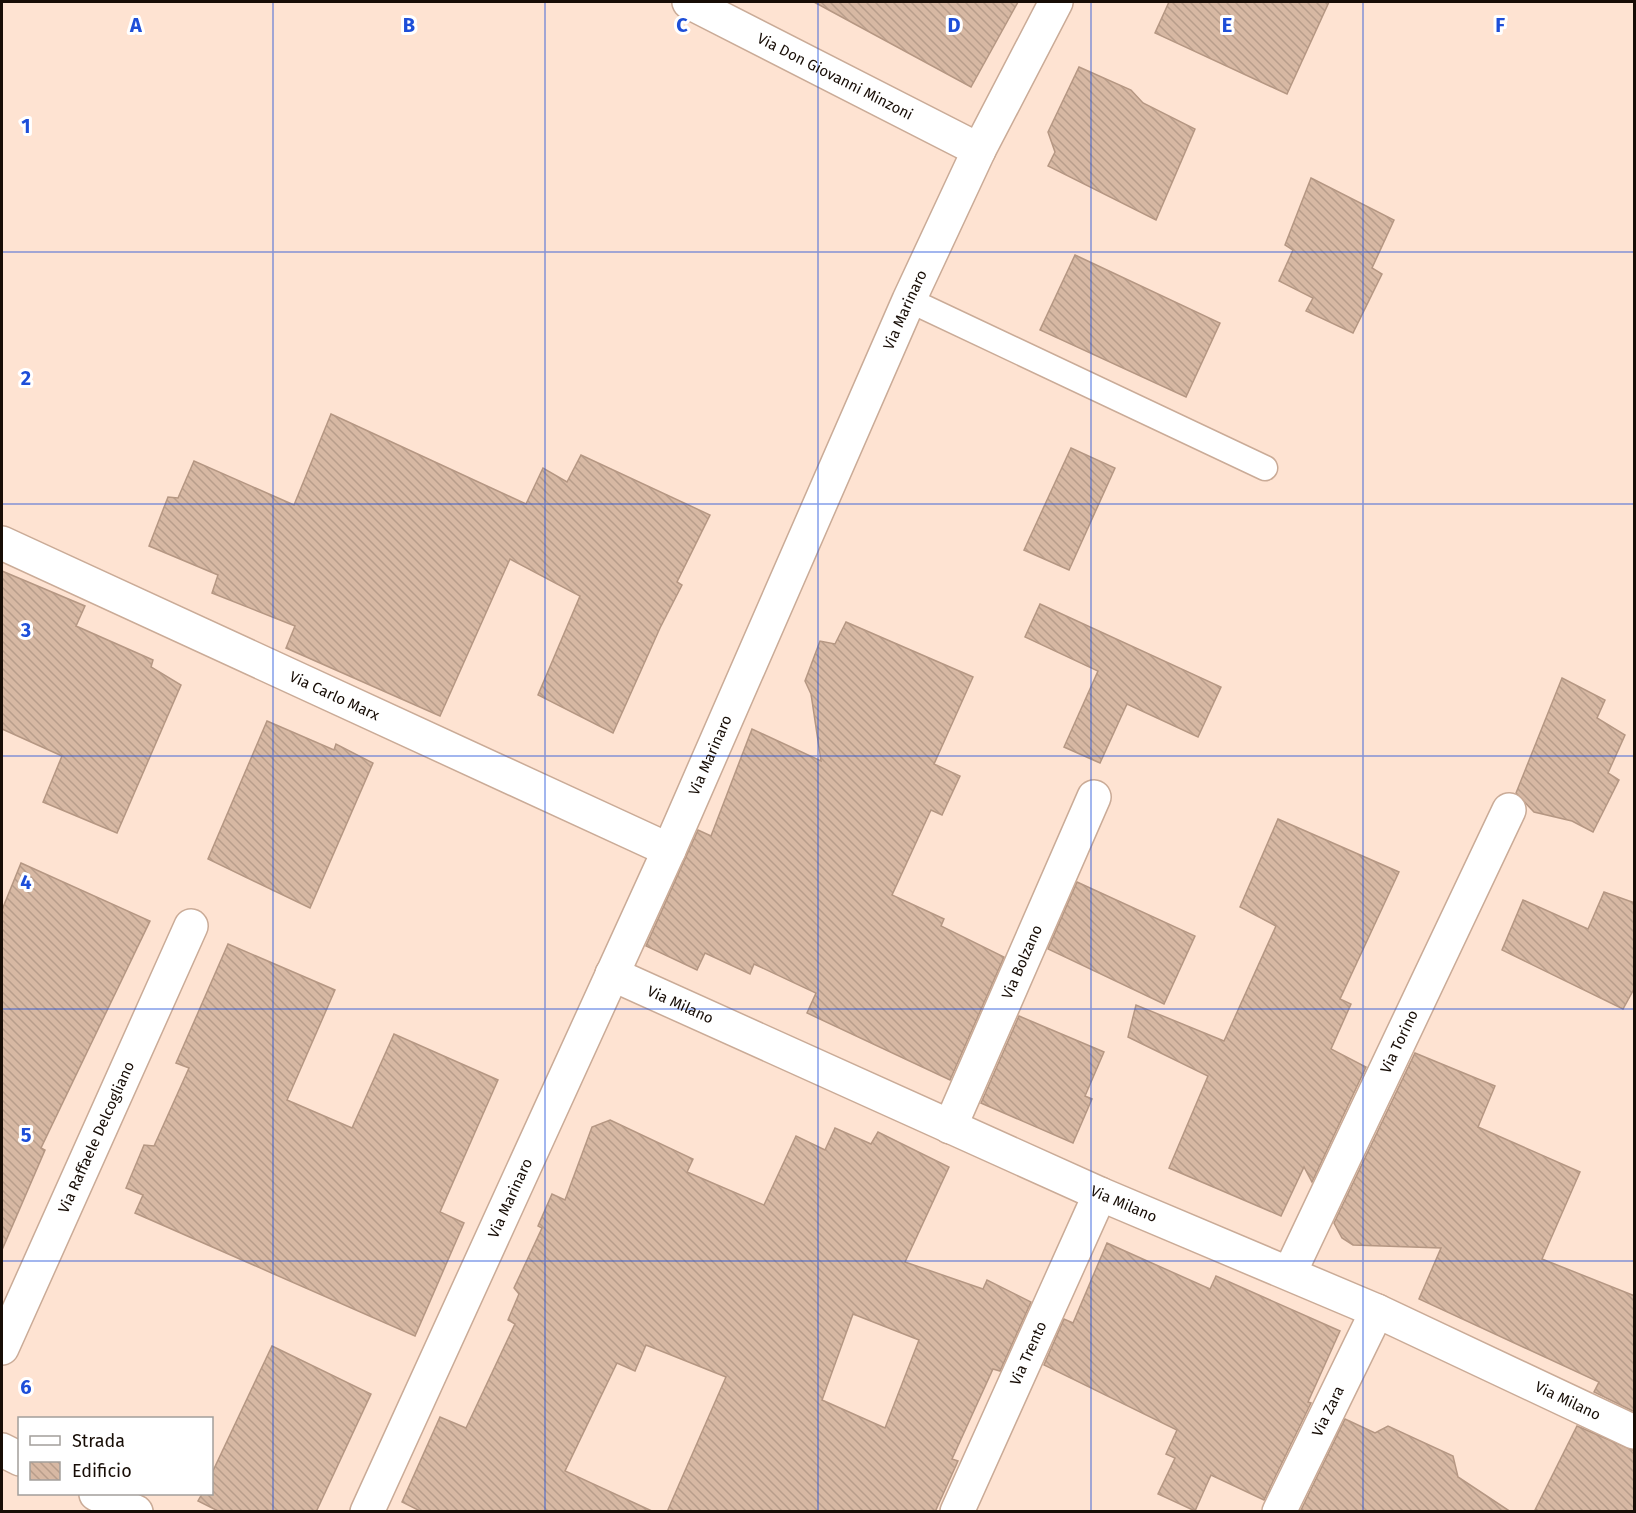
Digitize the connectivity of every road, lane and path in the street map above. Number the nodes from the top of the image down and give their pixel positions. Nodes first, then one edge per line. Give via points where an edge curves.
1 (690, 2) edge
2 (1056, 2) edge
3 (979, 150) junction
4 (909, 300) junction
5 (1265, 468) dead end
6 (2, 543) edge
7 (1094, 797) dead end
8 (1509, 810) dead end
9 (669, 850) junction
10 (191, 926) dead end
11 (612, 974) junction
12 (950, 1127) junction
13 (1100, 1194) junction
14 (1290, 1272) junction
15 (1377, 1311) junction
16 (2, 1348) edge
17 (1635, 1432) edge
18 (2, 1450) edge
19 (18, 1458) edge
20 (98, 1495) edge
21 (136, 1512) edge
22 (368, 1512) edge
23 (957, 1512) edge
24 (1279, 1512) edge

1 - 3 street, Via Don Giovanni Minzoni
2 - 3 street, Via Marinaro
3 - 4 street, Via Marinaro
4 - 5 lane
4 - 9 street, Via Marinaro
6 - 9 street, Via Carlo Marx
7 - 12 street, Via Bolzano
8 - 14 street, Via Torino
9 - 11 street, Via Marinaro
10 - 16 street, Via Raffaele Delcogliano
11 - 12 street, Via Milano
11 - 22 street, Via Marinaro
12 - 13 street, Via Milano
13 - 14 street, Via Milano
13 - 23 street, Via Trento
14 - 15 street, Via Milano
15 - 17 street, Via Milano
15 - 24 street, Via Zara
18 - 19 street
20 - 21 street

